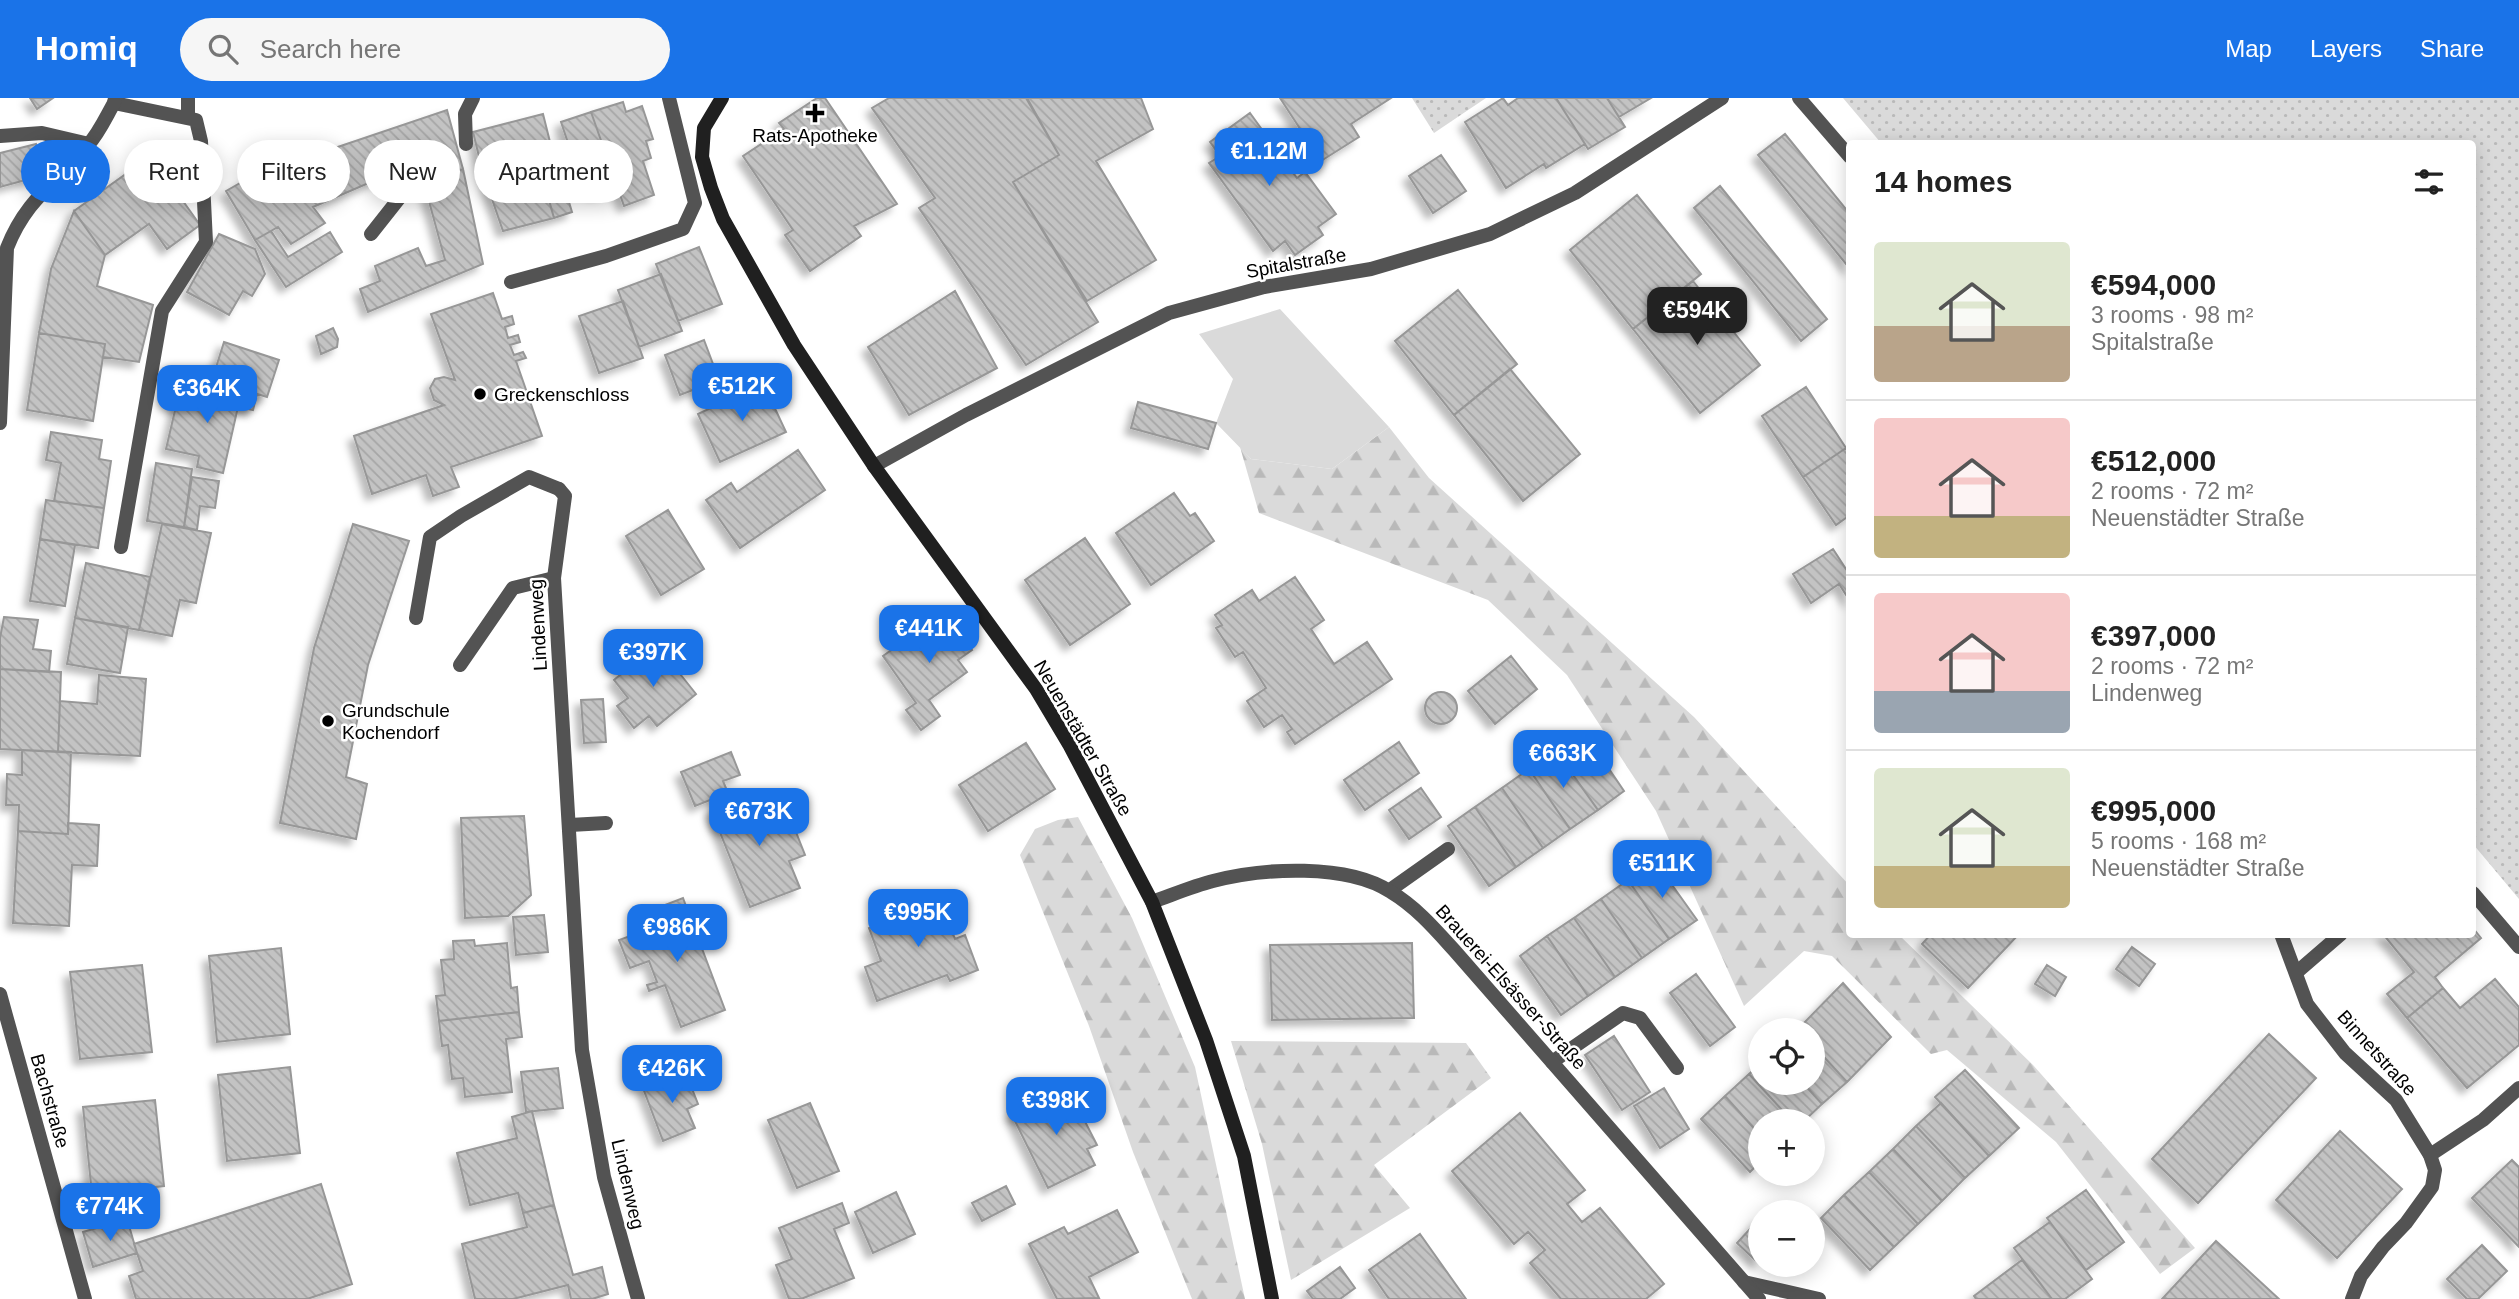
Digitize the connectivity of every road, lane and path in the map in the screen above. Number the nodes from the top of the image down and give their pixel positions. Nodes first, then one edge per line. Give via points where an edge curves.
1 (188, 98) edge
2 (472, 98) edge
3 (669, 98) edge
4 (721, 98) edge
5 (1722, 98) edge
6 (1800, 98) edge
7 (115, 101) edge
8 (188, 118) junction
9 (0, 136) edge
10 (72, 140) edge
11 (91, 140) edge
12 (462, 146) dead end
13 (1846, 152) edge
14 (31, 203) edge
15 (396, 203) edge
16 (371, 234) dead end
17 (4, 248) edge
18 (511, 282) dead end
19 (0, 423) edge
20 (874, 466) junction
21 (121, 547) dead end
22 (554, 578) junction
23 (416, 618) dead end
24 (460, 665) dead end
25 (606, 823) dead end
26 (570, 825) junction
27 (1448, 849) dead end
28 (1390, 890) junction
29 (2476, 897) edge
30 (1152, 902) junction
31 (2283, 938) edge
32 (2336, 938) edge
33 (2519, 947) edge
34 (2297, 972) junction
35 (0, 994) edge
36 (1552, 1062) junction
37 (1677, 1068) dead end
38 (2519, 1088) edge
39 (2430, 1155) junction
40 (1744, 1282) junction
41 (85, 1299) edge
42 (638, 1299) edge
43 (1272, 1299) edge
44 (1759, 1299) edge
45 (1819, 1299) edge
46 (2351, 1299) edge

1 - 8 street
2 - 12 street via 465,114
3 - 18 street via 695,203 683,229
4 - 20 main road, Neuenstädter Straße via 704,128 702,157 710,188 794,345
5 - 20 street, Spitalstraße via 1575,193 1490,234 1371,269 1264,287 1169,313
6 - 13 street
7 - 8 street
7 - 11 street
8 - 21 street via 197,120 201,141 206,242 162,310
9 - 10 street via 42,133
14 - 17 street
15 - 16 street
17 - 19 street
20 - 30 main road, Neuenstädter Straße via 1036,689
22 - 23 street, Lindenweg via 565,496 529,477 430,537
22 - 24 street via 513,588
22 - 26 street, Lindenweg
25 - 26 street
26 - 42 street, Lindenweg via 582,1050 604,1178
27 - 28 street
28 - 30 street, Brauerei-Elsässer-Straße via 1354,876 1270,872 1215,880
28 - 36 street, Brauerei-Elsässer-Straße via 1424,917
29 - 33 street
30 - 43 main road, Neuenstädter Straße via 1206,1040 1244,1156
31 - 34 street, Binnetstraße
32 - 34 street
34 - 39 street, Binnetstraße via 2307,1004 2345,1053 2396,1100
35 - 41 street, Bachstraße
36 - 37 street via 1623,1013 1640,1018
36 - 40 street, Brauerei-Elsässer-Straße
38 - 39 street via 2483,1120
39 - 46 street via 2435,1170 2432,1187 2361,1276
40 - 44 street, Brauerei-Elsässer-Straße
40 - 45 street

